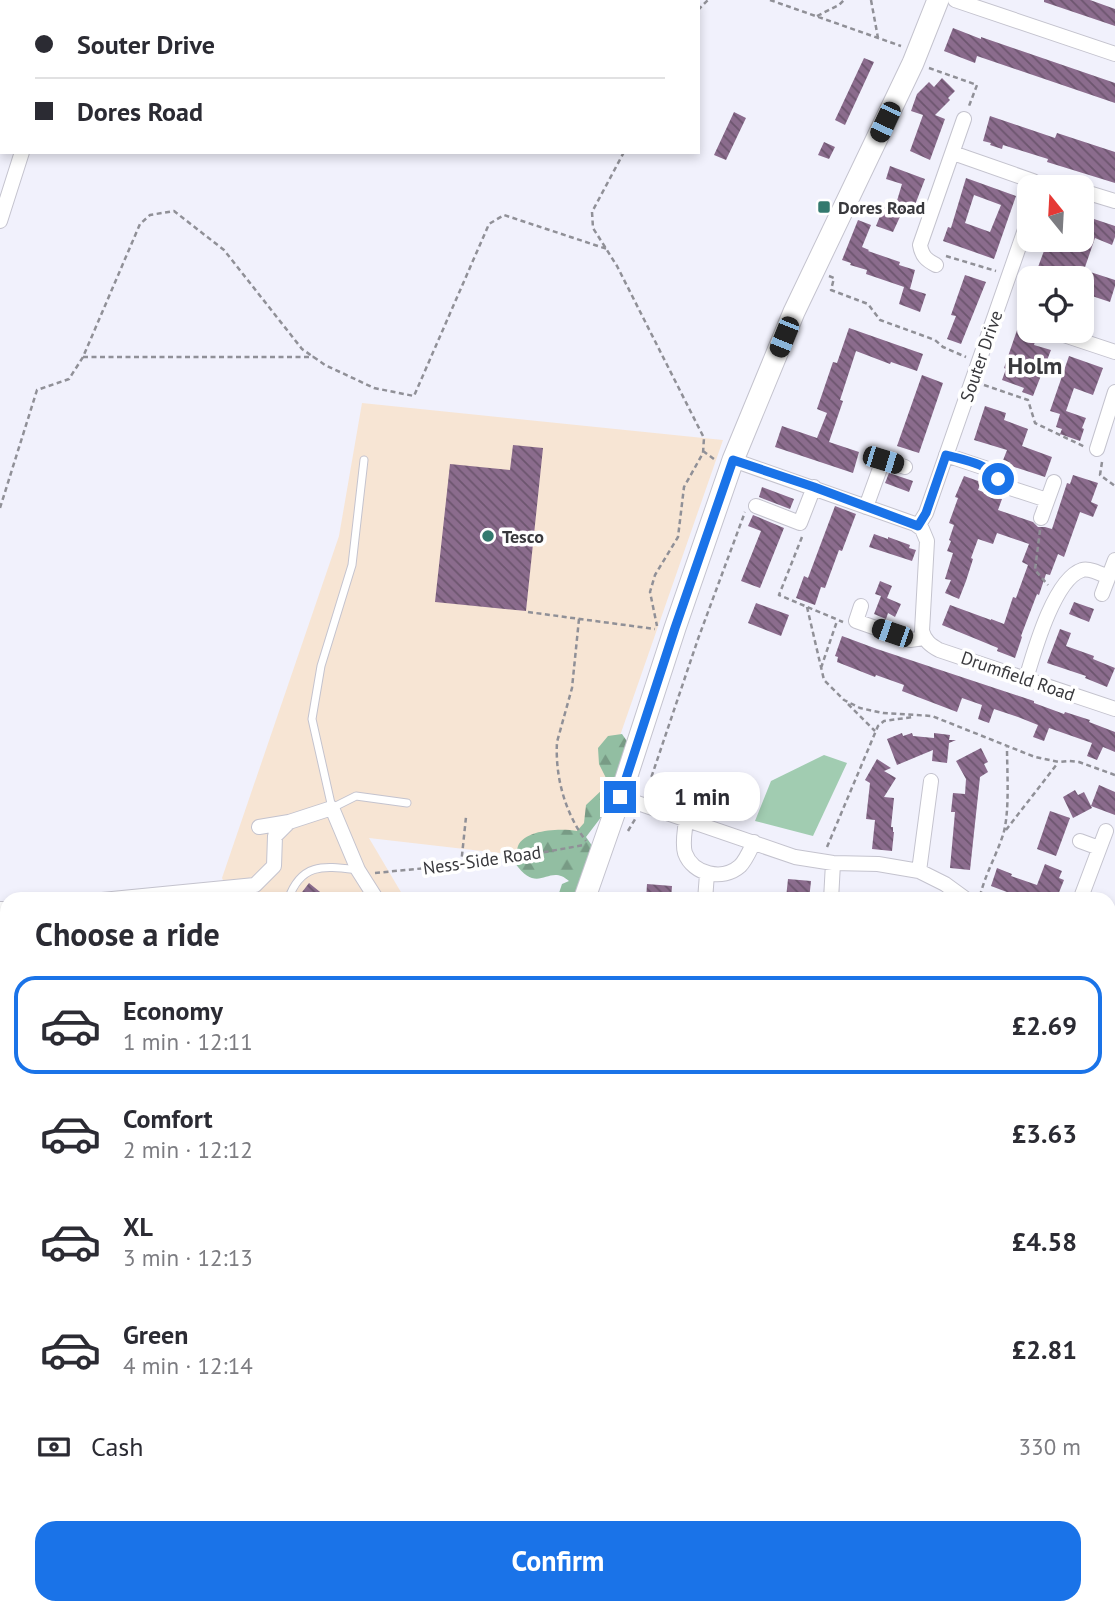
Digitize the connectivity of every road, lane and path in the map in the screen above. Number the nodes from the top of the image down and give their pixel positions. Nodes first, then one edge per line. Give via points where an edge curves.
1 (770, 0) edge
2 (844, 0) edge
3 (871, 0) edge
4 (953, 0) edge
5 (817, 16) junction
6 (878, 38) junction
7 (1115, 54) edge
8 (915, 58) junction
9 (964, 119) joint
10 (953, 153) junction
11 (21, 154) edge
12 (623, 154) edge
13 (1017, 175) edge
14 (1094, 195) edge
15 (1115, 201) edge
16 (0, 220) edge
17 (607, 249) junction
18 (1017, 252) edge
19 (936, 265) joint
20 (814, 268) junction
21 (1009, 275) junction
22 (1089, 343) edge
23 (1115, 352) edge
24 (83, 357) junction
25 (314, 357) junction
26 (978, 363) junction
27 (972, 380) junction
28 (1115, 391) edge
29 (1110, 422) edge
30 (1097, 449) junction
31 (946, 455) junction
32 (364, 460) dead end
33 (733, 460) junction
34 (905, 467) dead end
35 (1054, 482) dead end
36 (1115, 486) edge
37 (814, 487) junction
38 (1047, 500) junction
39 (866, 507) junction
40 (0, 508) edge
41 (751, 508) joint
42 (1041, 518) joint
43 (800, 523) junction
44 (918, 526) junction
45 (1115, 560) edge
46 (1108, 576) junction
47 (1102, 594) dead end
48 (1057, 595) junction
49 (860, 606) dead end
50 (807, 607) junction
51 (528, 612) dead end
52 (579, 619) junction
53 (838, 620) junction
54 (856, 621) junction
55 (924, 638) junction
56 (821, 668) junction
57 (1026, 679) junction
58 (844, 700) junction
59 (1115, 709) edge
60 (919, 716) junction
61 (875, 731) junction
62 (1007, 747) junction
63 (1059, 762) junction
64 (1115, 775) edge
65 (931, 781) dead end
66 (912, 796) dead end
67 (620, 797) junction
68 (929, 798) junction
69 (407, 803) dead end
70 (642, 805) junction
71 (332, 808) junction
72 (466, 817) dead end
73 (686, 820) junction
74 (289, 822) junction
75 (258, 827) dead end
76 (1106, 831) dead end
77 (626, 833) dead end
78 (1004, 833) junction
79 (1080, 841) dead end
80 (754, 842) junction
81 (1099, 848) junction
82 (834, 863) junction
83 (461, 865) junction
84 (919, 872) junction
85 (360, 874) junction
86 (707, 874) junction
87 (184, 892) edge
88 (290, 892) edge
89 (372, 892) edge
90 (587, 892) edge
91 (706, 892) edge
92 (832, 892) edge
93 (956, 892) edge
94 (981, 892) edge
95 (1083, 892) edge

1 - 5 path
2 - 5 path
3 - 6 path
4 - 7 street
4 - 8 main road
5 - 6 path
6 - 8 path
8 - 9 path via 977,85
8 - 20 main road
9 - 10 street
10 - 13 street
10 - 19 street via 919,245 922,254
11 - 16 street
12 - 17 path via 592,212 593,228
14 - 15 street
17 - 25 path via 504,215 489,224 414,396 374,388
17 - 52 path via 701,429 704,445 684,487 678,537 650,592 657,629
18 - 21 street, Souter Drive
19 - 21 path via 947,255
20 - 26 path via 834,278 831,290 868,304 880,320
20 - 33 main road
21 - 26 street, Souter Drive
22 - 23 street
24 - 25 path
24 - 25 path via 140,224 150,215 174,211 223,250 302,349
24 - 40 path via 69,379 37,390
26 - 27 street, Souter Drive
27 - 30 path via 1028,400 1035,423
27 - 31 street, Souter Drive
28 - 29 street
29 - 30 street
30 - 36 path via 1103,456 1100,475
31 - 38 street via 991,470 1007,487
31 - 44 street, Souter Drive
32 - 71 lane via 352,565 321,666 312,719
33 - 37 street
33 - 67 main road
34 - 39 street via 883,460
35 - 38 street
37 - 39 street
37 - 43 street
38 - 42 street
39 - 44 street
41 - 43 street
41 - 70 path via 698,639
42 - 48 path via 1035,570
43 - 50 path via 802,537 779,596
44 - 55 street via 927,541
45 - 46 street
46 - 47 street
46 - 48 street via 1081,571
48 - 57 street
49 - 54 street
50 - 53 path
50 - 56 path
51 - 52 path
52 - 83 path, Ness-Side Road via 572,688 556,750 564,801 588,844
53 - 54 path
53 - 56 path
54 - 55 street, Drumfield Road via 910,640
55 - 57 street, Drumfield Road via 939,650
56 - 58 path via 824,680
57 - 59 street, Drumfield Road
58 - 60 path via 872,711
58 - 61 path
60 - 61 path via 884,721
60 - 62 path via 932,716
61 - 82 path via 826,849
62 - 63 path
62 - 78 path
63 - 64 path via 1079,762
63 - 78 path
65 - 68 street
66 - 68 street
67 - 70 street
67 - 90 main road
68 - 84 street
69 - 71 lane via 356,796
70 - 73 street
70 - 77 path
71 - 74 street
71 - 85 street
72 - 83 path
73 - 80 street
73 - 86 street via 685,852 691,864
74 - 75 street
74 - 87 street via 275,836 274,866 255,885
76 - 81 street
78 - 94 path
79 - 81 street
80 - 82 street via 795,857
80 - 86 street via 730,872
81 - 95 street
82 - 84 street via 877,864
82 - 92 street
83 - 85 path, Ness-Side Road
84 - 93 street
85 - 88 lane via 334,868 310,870
85 - 89 street
86 - 91 street

